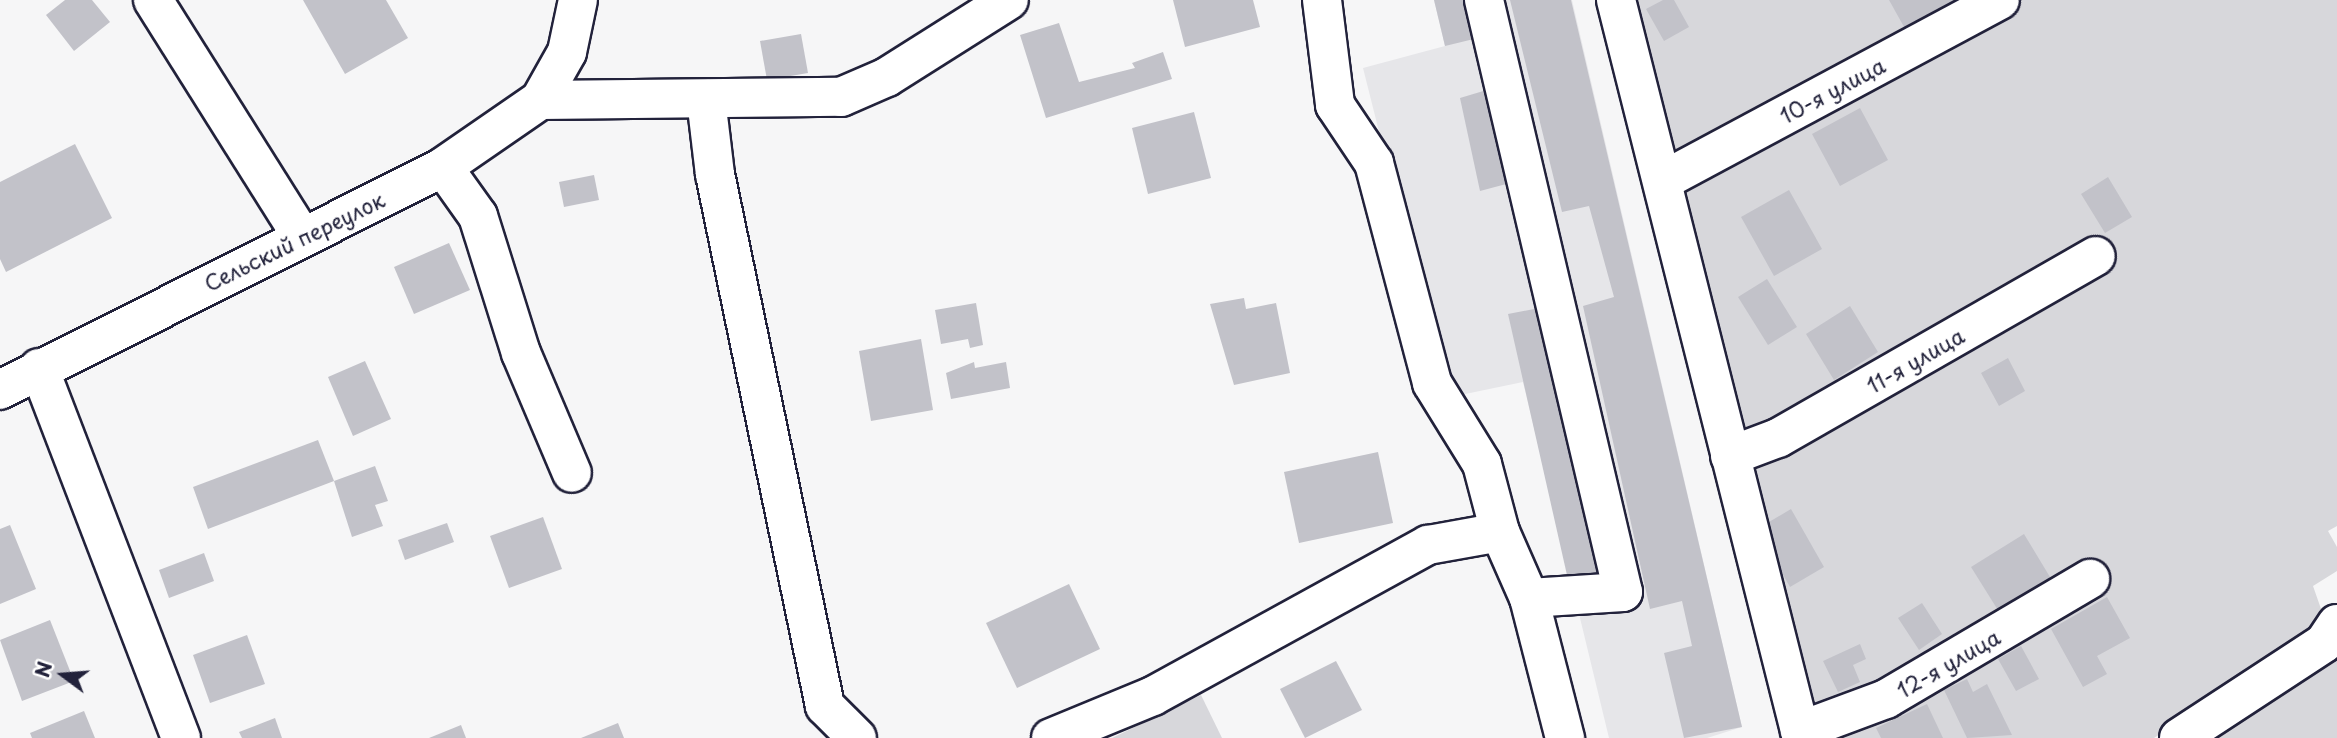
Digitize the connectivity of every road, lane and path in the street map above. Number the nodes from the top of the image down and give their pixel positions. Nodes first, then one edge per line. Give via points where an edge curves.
1 (153, 0) edge
2 (578, 0) edge
3 (1009, 0) edge
4 (1322, 0) edge
5 (1484, 0) edge
6 (1616, 0) edge
7 (2000, 0) edge
8 (706, 99) junction
9 (540, 100) junction
10 (443, 167) junction
11 (1664, 180) junction
12 (302, 237) junction
13 (2096, 256) dead end
14 (39, 368) junction
15 (0, 390) edge
16 (1730, 456) junction
17 (572, 474) dead end
18 (1500, 532) junction
19 (2090, 579) dead end
20 (1529, 598) junction
21 (2337, 624) edge
22 (181, 738) edge
23 (857, 738) edge
24 (1051, 738) edge
25 (1565, 738) edge
26 (2179, 738) edge

1 - 12 street
2 - 9 street via 566,52
3 - 8 street via 887,77 841,97
4 - 18 street via 1335,105 1374,163 1432,383 1482,464
5 - 20 street via 1623,592
6 - 11 street
7 - 11 street, 10-я улица
8 - 9 street
8 - 23 street via 715,174 825,706
9 - 10 street, Сельский переулок
10 - 12 street, Сельский переулок
10 - 17 street via 478,216 522,353
11 - 16 street
12 - 14 street, Сельский переулок
13 - 16 street, 11-я улица via 1778,438
14 - 15 street, Сельский переулок
14 - 22 street
16 - 19 street, 12-я улица via 1800,731 1886,699
18 - 20 street
18 - 24 street via 1428,545 1153,696
20 - 25 street
21 - 26 street via 2324,643

